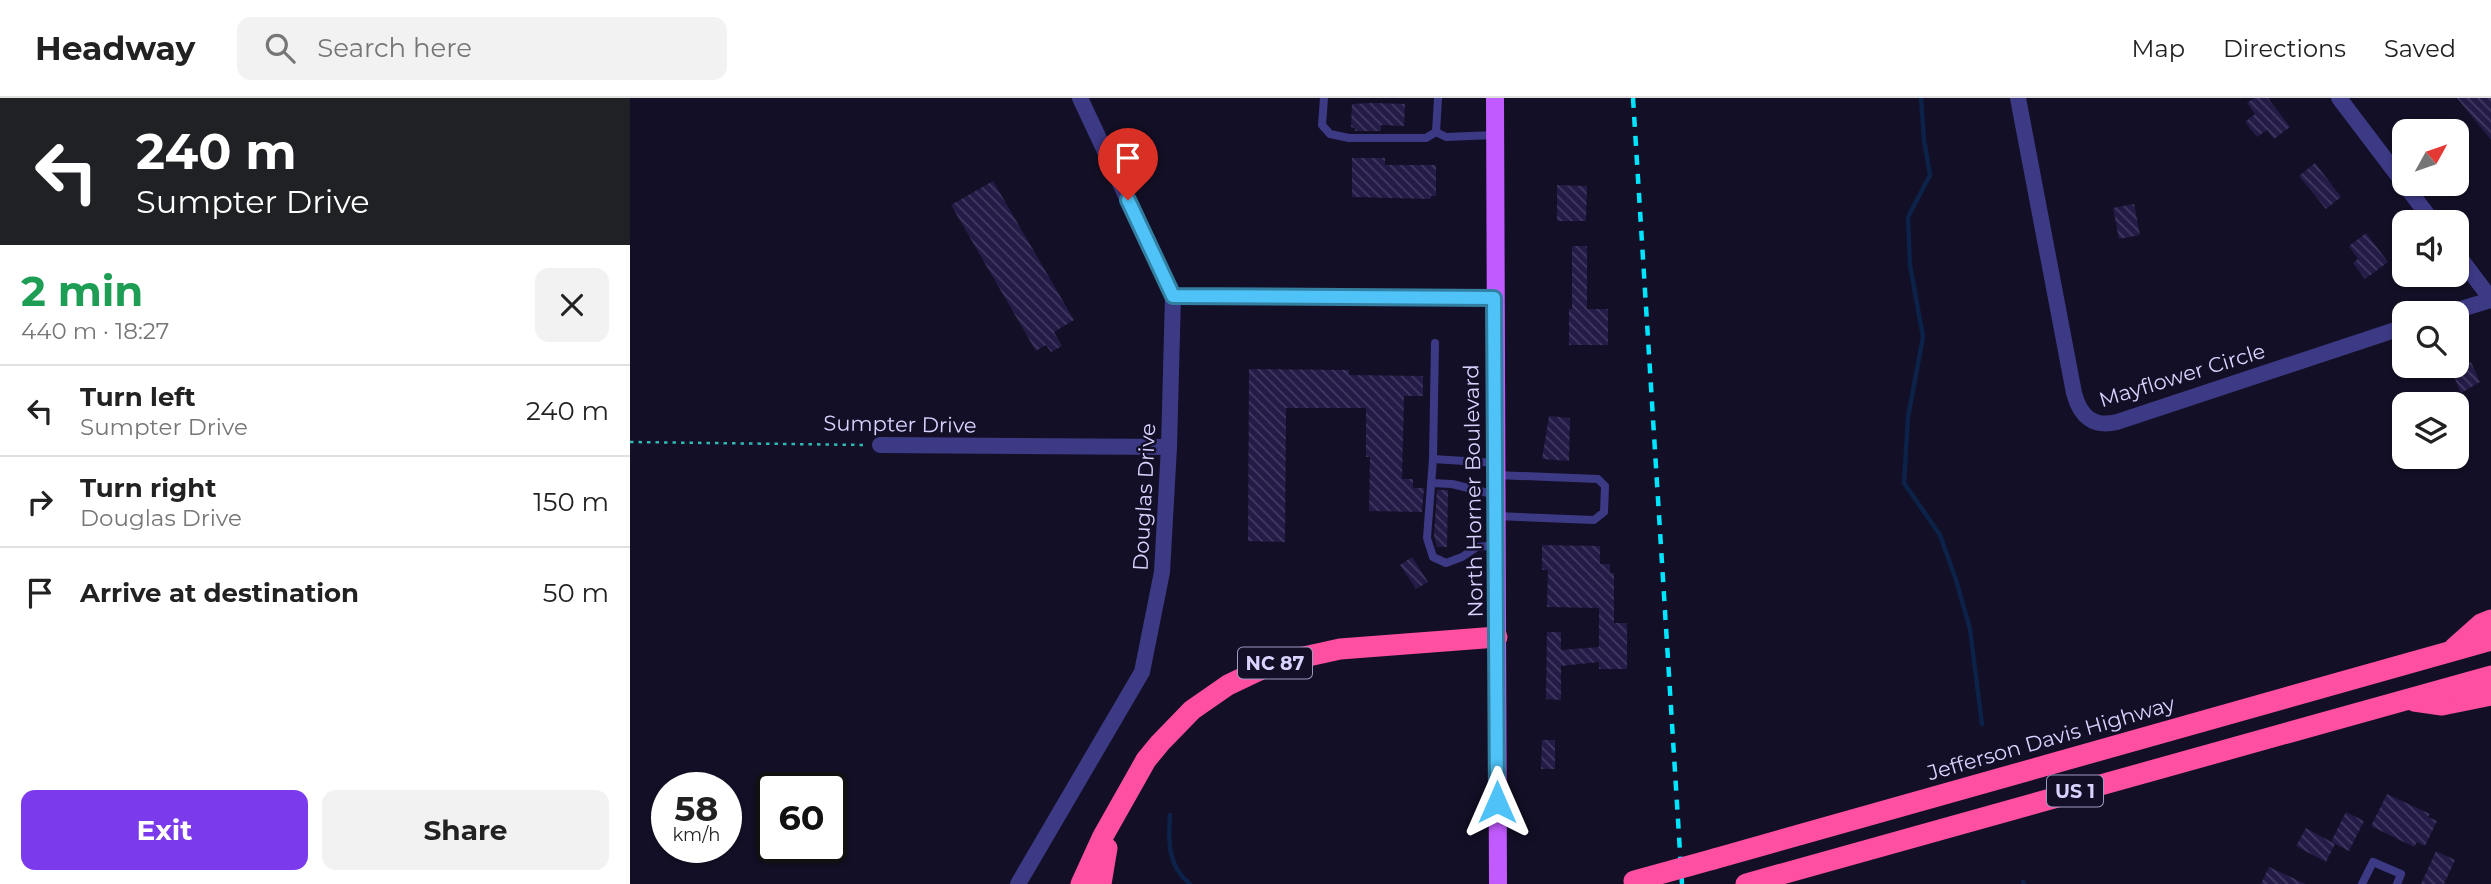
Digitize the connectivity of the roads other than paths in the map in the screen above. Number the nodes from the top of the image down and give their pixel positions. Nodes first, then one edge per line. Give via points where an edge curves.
1 (1080, 98) edge
2 (1324, 98) edge
3 (1438, 98) edge
4 (1495, 98) edge
5 (2018, 98) edge
6 (2339, 98) edge
7 (1436, 132) junction
8 (1495, 135) junction
9 (2424, 210) edge
10 (2469, 270) edge
11 (1173, 296) junction
12 (1494, 298) junction
13 (2491, 299) edge
14 (2469, 306) edge
15 (2392, 331) edge
16 (1435, 343) dead end
17 (880, 445) road end
18 (1169, 447) junction
19 (1433, 459) junction
20 (1496, 469) junction
21 (1432, 483) junction
22 (1496, 495) junction
23 (1496, 516) junction
24 (1496, 545) junction
25 (2491, 620) edge
26 (1497, 637) junction
27 (2491, 640) edge
28 (2451, 651) junction
29 (2491, 676) edge
30 (2491, 695) edge
31 (2404, 700) junction
32 (1118, 813) junction
33 (1629, 883) edge
34 (1018, 884) edge
35 (1081, 884) edge
36 (1101, 884) edge
37 (1498, 884) edge
38 (1746, 884) edge
39 (2362, 884) edge
40 (2397, 884) edge

1 - 11 street, Douglas Drive
2 - 7 lane via 1322,125 1330,135 1426,138
3 - 7 lane
4 - 8 main road, North Horner Boulevard
5 - 15 street, Mayflower Circle via 2074,393 2080,411 2092,422 2117,422
6 - 9 street
7 - 8 lane via 1446,137
8 - 12 main road, North Horner Boulevard
10 - 13 street
11 - 12 street
11 - 18 street, Douglas Drive
12 - 20 main road, North Horner Boulevard
13 - 14 street
16 - 19 lane
17 - 18 street, Sumpter Drive
18 - 34 street, Douglas Drive via 1162,572 1142,672
19 - 20 lane
19 - 21 lane
20 - 22 main road, North Horner Boulevard
20 - 23 lane via 1598,479 1605,486 1604,512 1594,520
21 - 22 lane
21 - 24 lane via 1427,538 1433,557 1447,563 1477,547
22 - 23 main road, North Horner Boulevard
23 - 24 main road, North Horner Boulevard
24 - 26 main road, North Horner Boulevard
25 - 28 highway
26 - 32 highway, NC 87 via 1340,649 1249,674 1211,696 1175,726 1146,760
26 - 37 main road, North Horner Boulevard
27 - 28 highway, Jefferson Davis Highway / US 1
28 - 33 highway, Jefferson Davis Highway / US 1, bridge
29 - 31 highway, US 1
30 - 31 highway via 2442,705
31 - 38 highway, US 1
32 - 35 highway via 1101,838
32 - 36 highway, NC 87
39 - 40 lane via 2373,862 2401,874

